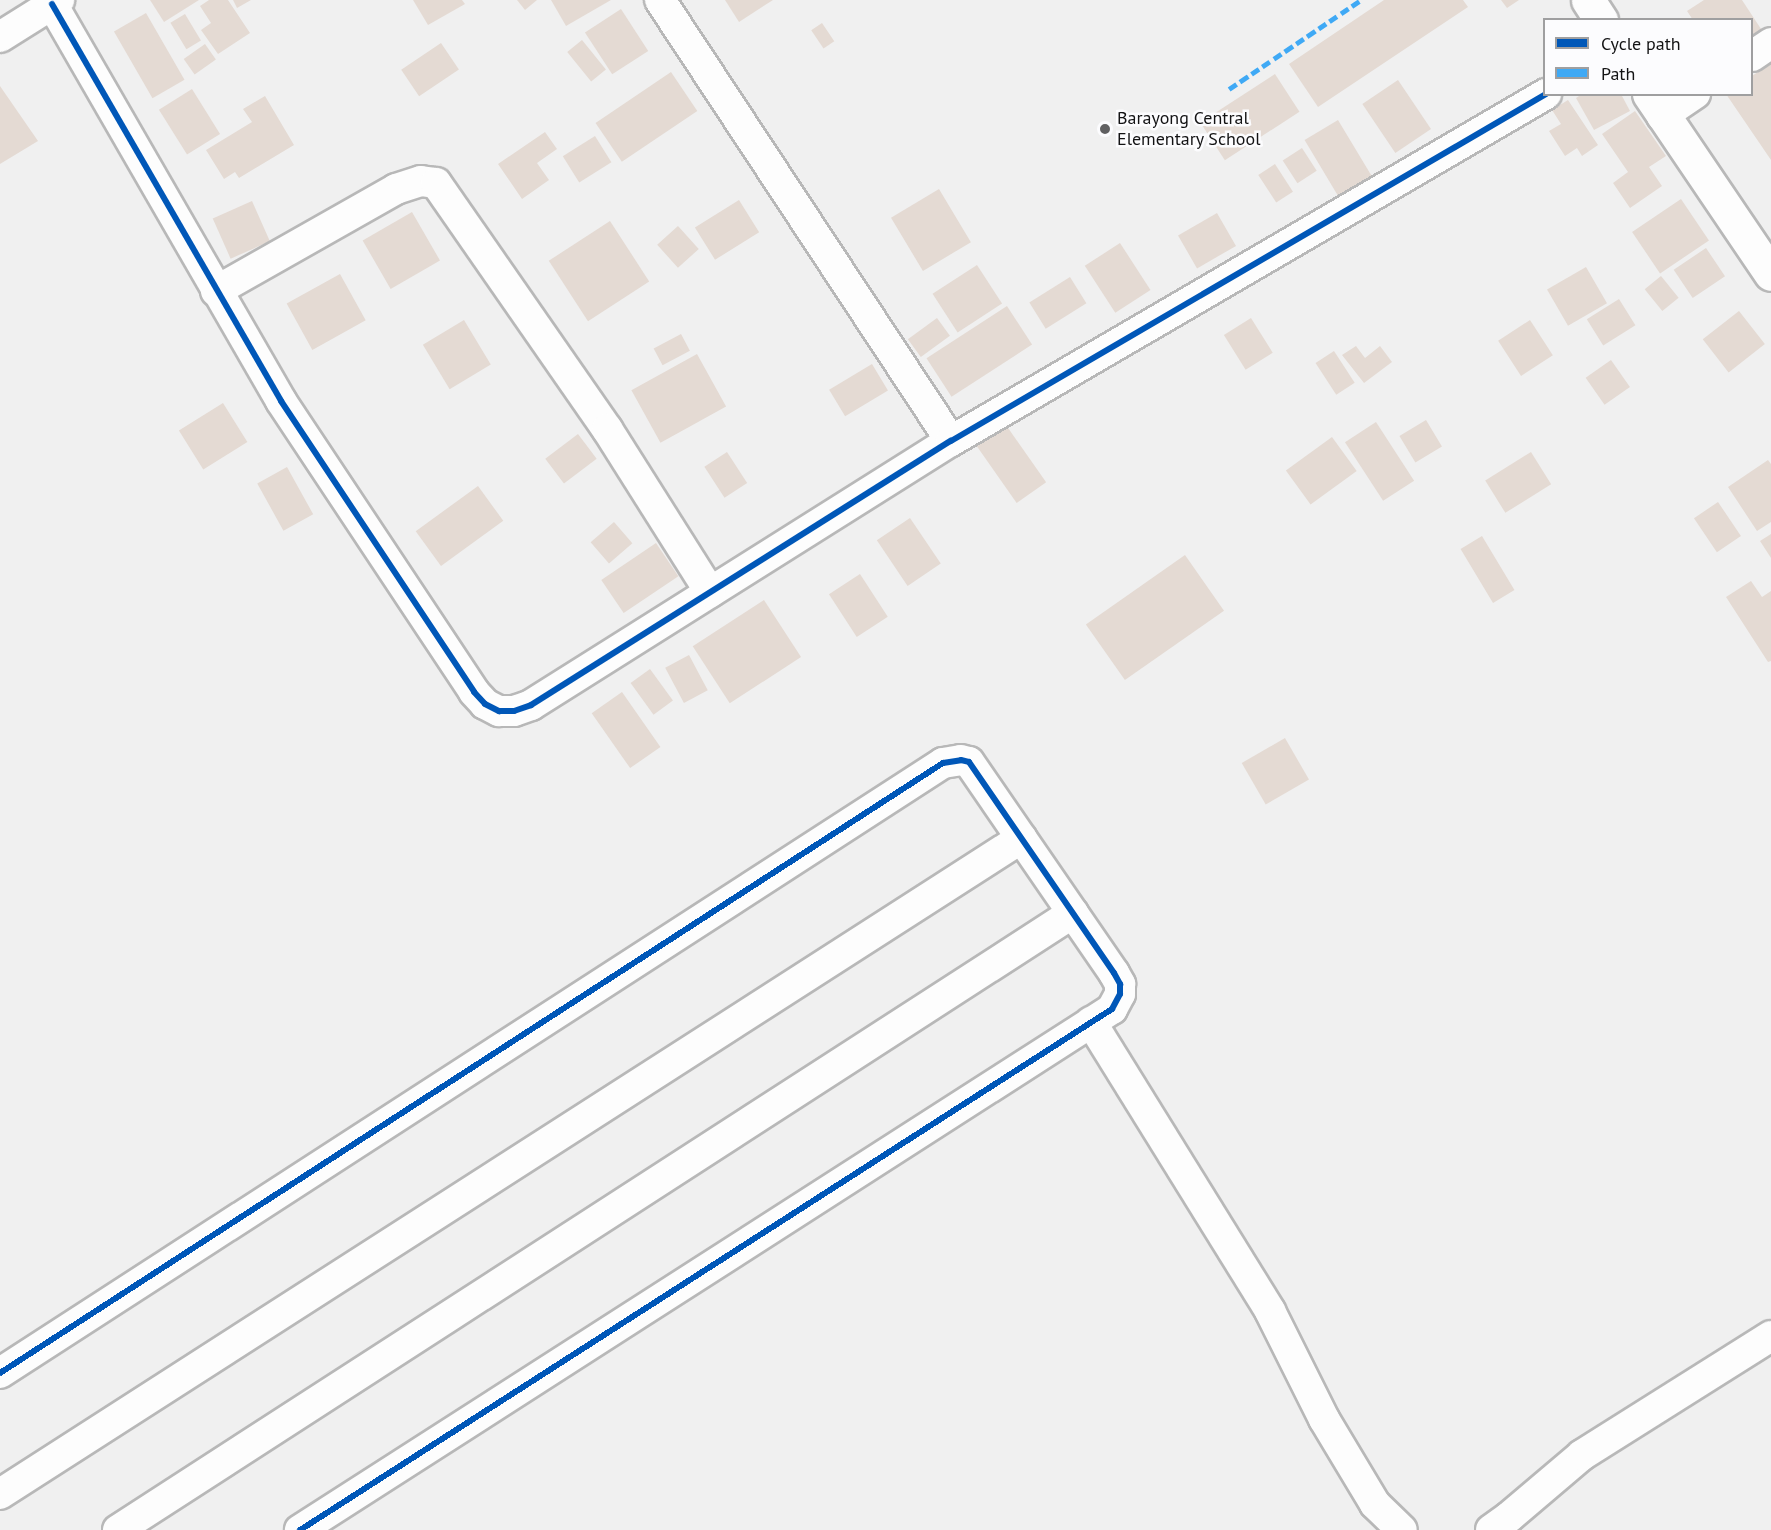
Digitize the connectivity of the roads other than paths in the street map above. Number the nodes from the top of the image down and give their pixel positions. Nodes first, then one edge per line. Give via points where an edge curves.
1 (660, 0) edge
2 (1588, 0) edge
3 (56, 2) edge
4 (1600, 18) edge
5 (0, 37) edge
6 (1771, 44) edge
7 (1753, 56) edge
8 (1543, 96) edge
9 (1688, 96) edge
10 (1655, 105) edge
11 (1771, 274) edge
12 (216, 291) junction
13 (951, 441) junction
14 (710, 592) junction
15 (1022, 838) junction
16 (1073, 913) junction
17 (1091, 1022) junction
18 (1771, 1336) edge
19 (0, 1373) edge
20 (0, 1494) edge
21 (118, 1530) edge
22 (300, 1530) edge
23 (1402, 1530) edge
24 (1491, 1530) edge

1 - 13 street
2 - 4 street
3 - 5 street
3 - 12 street
6 - 7 street
8 - 13 street
9 - 10 street
10 - 11 street
12 - 14 street via 396,189 420,181 436,183 607,429
12 - 14 street via 281,401 485,704 499,711 531,705
13 - 14 street
15 - 16 street
15 - 19 street via 969,762 961,759 943,763
15 - 20 street
16 - 17 street via 1120,984 1120,994 1112,1009
16 - 21 street
17 - 22 street
17 - 23 street via 1270,1311 1324,1419 1369,1495
18 - 24 street via 1582,1455

